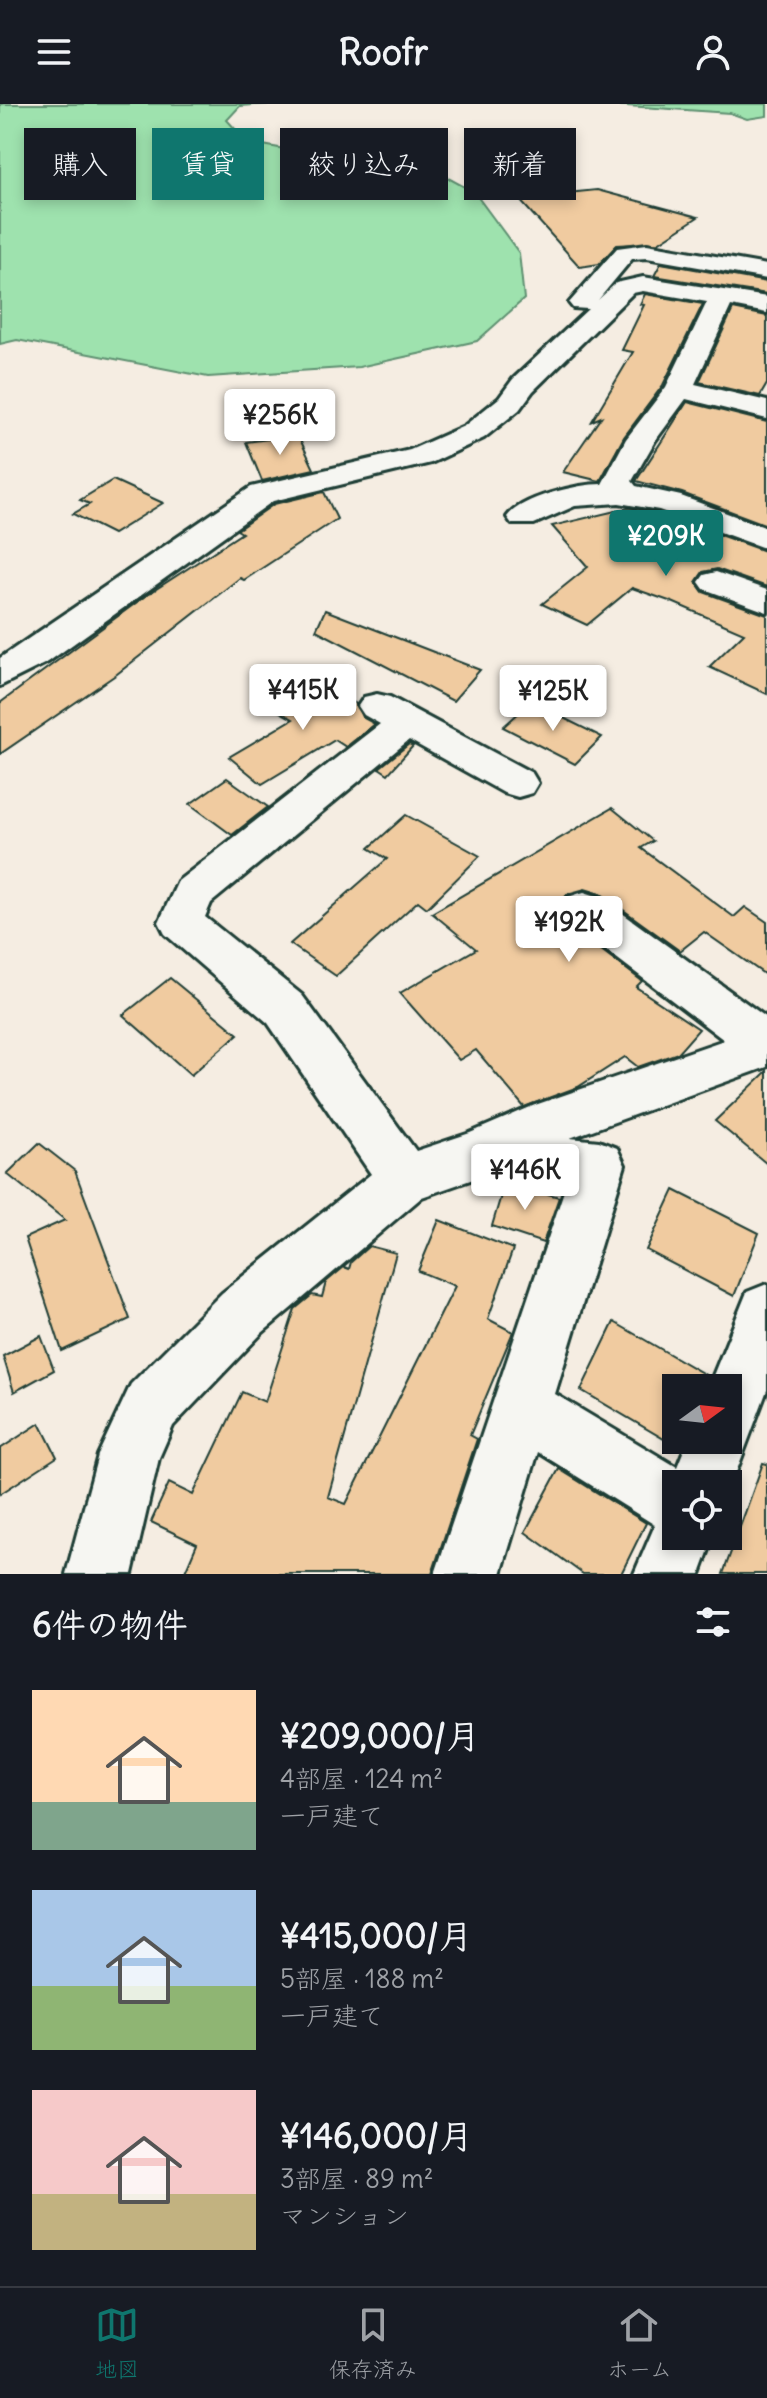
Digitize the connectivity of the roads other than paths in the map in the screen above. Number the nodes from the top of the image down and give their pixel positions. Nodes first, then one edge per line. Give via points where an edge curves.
1 (767, 272) edge
2 (722, 298) junction
3 (767, 305) edge
4 (523, 385) junction
5 (679, 389) junction
6 (767, 410) edge
7 (625, 493) junction
8 (523, 517) dead end
9 (767, 539) edge
10 (716, 582) dead end
11 (767, 602) edge
12 (0, 674) edge
13 (518, 783) dead end
14 (584, 909) dead end
15 (767, 1045) edge
16 (482, 1153) junction
17 (405, 1179) junction
18 (767, 1312) edge
19 (742, 1377) edge
20 (522, 1408) junction
21 (662, 1493) edge
22 (676, 1550) edge
23 (99, 1574) edge
24 (468, 1574) edge
25 (667, 1574) edge

1 - 4 street via 647,251 625,253 558,328
2 - 3 street
2 - 4 street via 643,284 625,288
2 - 5 street
4 - 12 street via 509,404 474,432 420,457 262,494
5 - 6 street
5 - 7 street via 616,482
7 - 8 street via 570,498
7 - 9 street via 672,504
10 - 11 street
13 - 17 street via 392,714 193,893 181,922 285,1009
14 - 15 street
15 - 16 street via 535,1128
16 - 17 street
16 - 20 street via 599,1165
17 - 23 street via 242,1313 152,1405 129,1455
18 - 19 street
20 - 21 street
20 - 24 street
22 - 25 street

